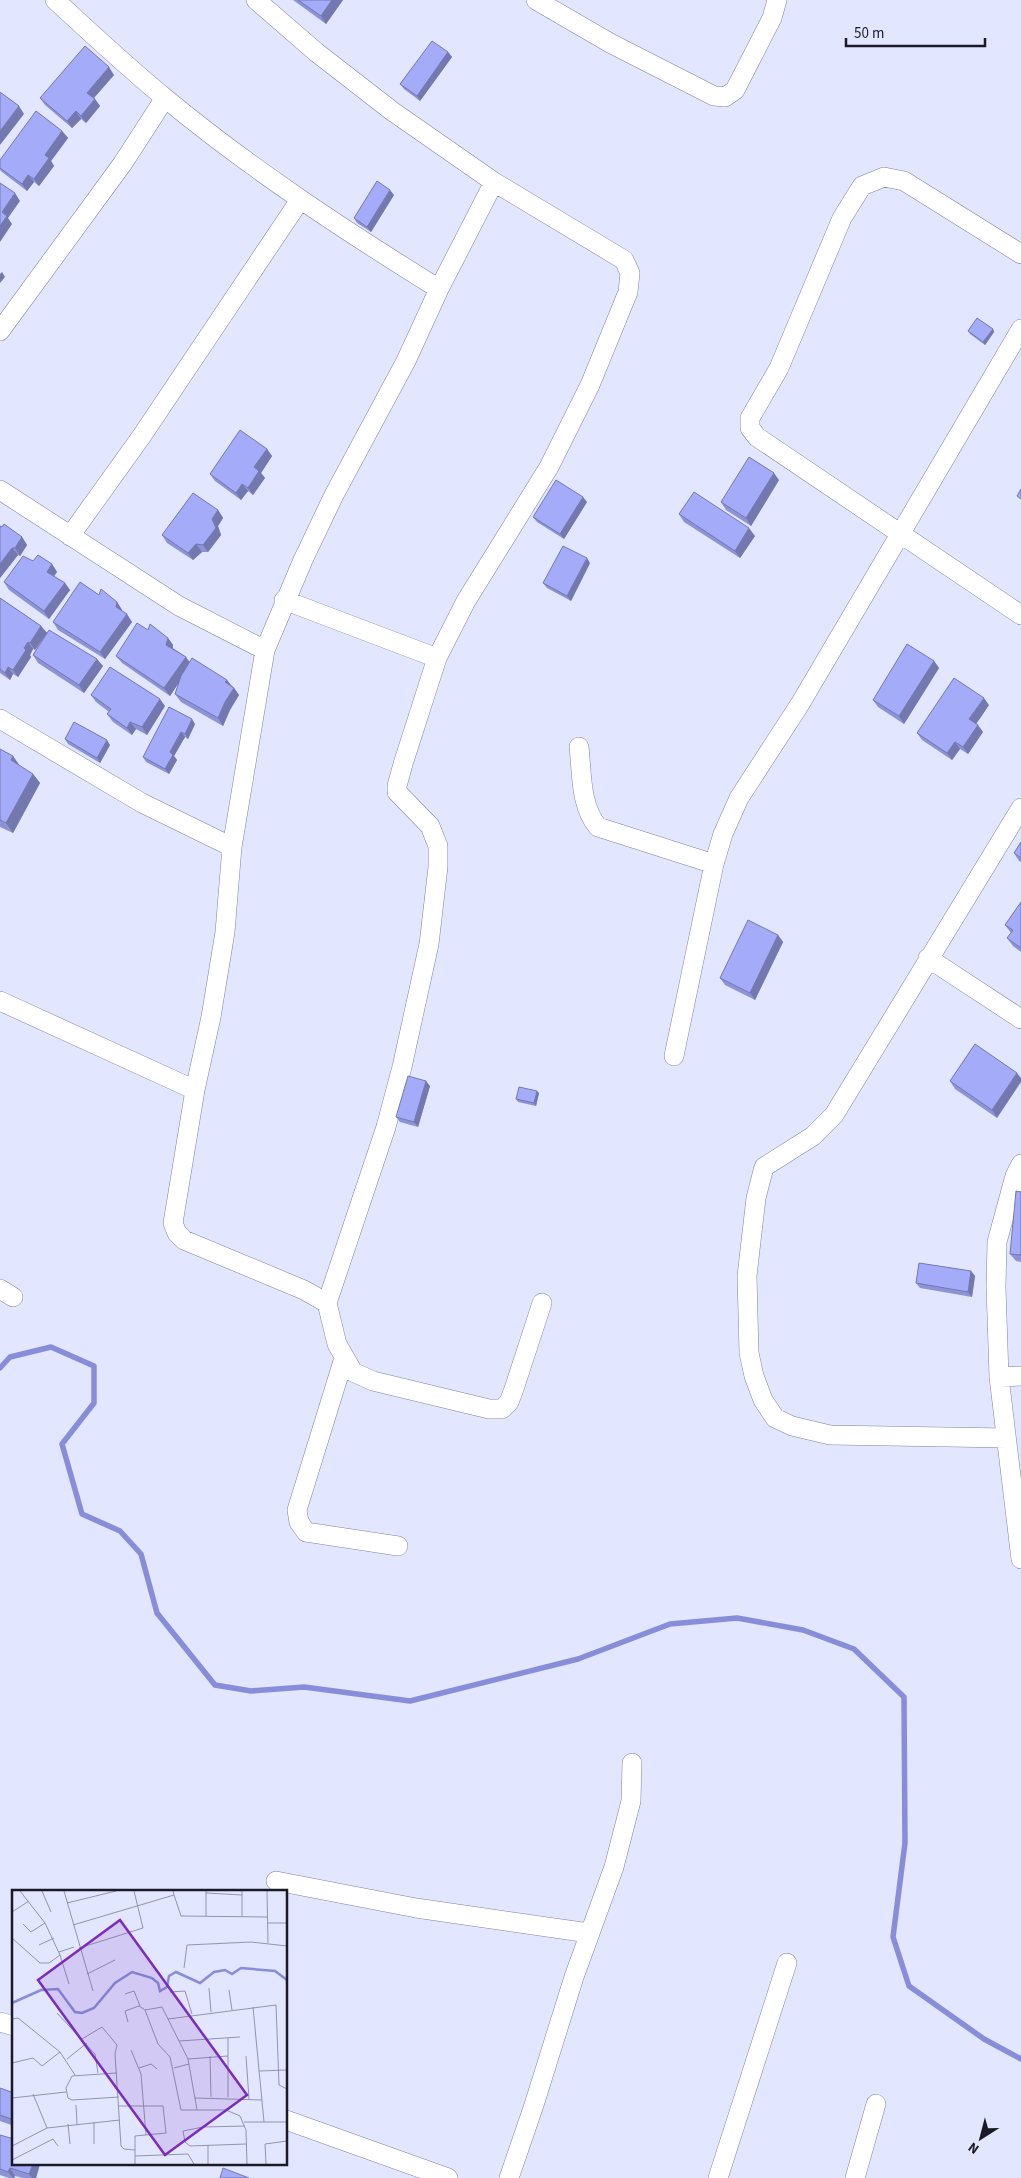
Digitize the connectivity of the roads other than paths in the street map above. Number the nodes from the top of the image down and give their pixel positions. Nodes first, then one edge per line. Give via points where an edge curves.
1 (54, 0) edge
2 (256, 0) edge
3 (536, 0) edge
4 (777, 0) edge
5 (165, 98) junction
6 (494, 182) junction
7 (300, 200) junction
8 (1021, 254) edge
9 (439, 289) junction
10 (1021, 329) edge
11 (0, 331) edge
12 (0, 490) edge
13 (902, 533) junction
14 (70, 536) junction
15 (284, 600) junction
16 (1021, 615) edge
17 (265, 650) junction
18 (437, 658) junction
19 (0, 719) edge
20 (579, 747) dead end
21 (1021, 808) edge
22 (232, 847) junction
23 (714, 864) junction
24 (928, 958) junction
25 (0, 1001) edge
26 (1021, 1018) edge
27 (674, 1056) dead end
28 (195, 1090) junction
29 (1021, 1164) edge
30 (542, 1302) dead end
31 (327, 1303) junction
32 (344, 1358) junction
33 (1021, 1376) edge
34 (999, 1377) junction
35 (1006, 1438) junction
36 (398, 1546) dead end
37 (1021, 1559) edge
38 (632, 1763) dead end
39 (276, 1881) dead end
40 (590, 1933) junction
41 (788, 1963) dead end
42 (876, 2104) dead end
43 (288, 2121) edge
44 (448, 2178) edge
45 (509, 2178) edge
46 (718, 2178) edge
47 (855, 2178) edge

1 - 5 street
2 - 6 street via 392,111
3 - 4 street via 610,43 714,96 725,97 735,90 772,18
5 - 7 street
5 - 11 street via 123,163
6 - 9 street
6 - 18 street via 624,260 630,273 628,292 590,385 549,467 466,600
7 - 9 street
7 - 14 street via 141,437
8 - 13 street via 904,181 884,177 862,186 842,218 779,368 750,418 750,428 757,437
9 - 15 street via 406,361 334,496
10 - 13 street
12 - 14 street
13 - 16 street
13 - 23 street via 800,704 739,798
14 - 17 street via 179,606
15 - 17 street
15 - 18 street
17 - 22 street
18 - 31 street via 397,786 400,796 430,826 438,846 429,944 386,1127
19 - 22 street via 142,803
20 - 23 street via 585,800 591,819 598,827
21 - 24 street
22 - 28 street via 225,932
23 - 27 street
24 - 26 street
24 - 35 street via 834,1115 813,1136 764,1167 756,1198 747,1276 749,1354 763,1400 776,1418 792,1426 830,1435
25 - 28 street
28 - 31 street via 173,1223 177,1233 184,1240 304,1290
29 - 34 street via 997,1242
30 - 32 street via 514,1390 502,1409 489,1409 373,1381 353,1372
31 - 32 street via 337,1344
32 - 36 street via 297,1510 299,1522 306,1532
33 - 34 street
34 - 35 street
35 - 37 street
38 - 40 street via 631,1801 614,1867
39 - 40 street via 416,1908
40 - 45 street
41 - 46 street
42 - 47 street
43 - 44 street

